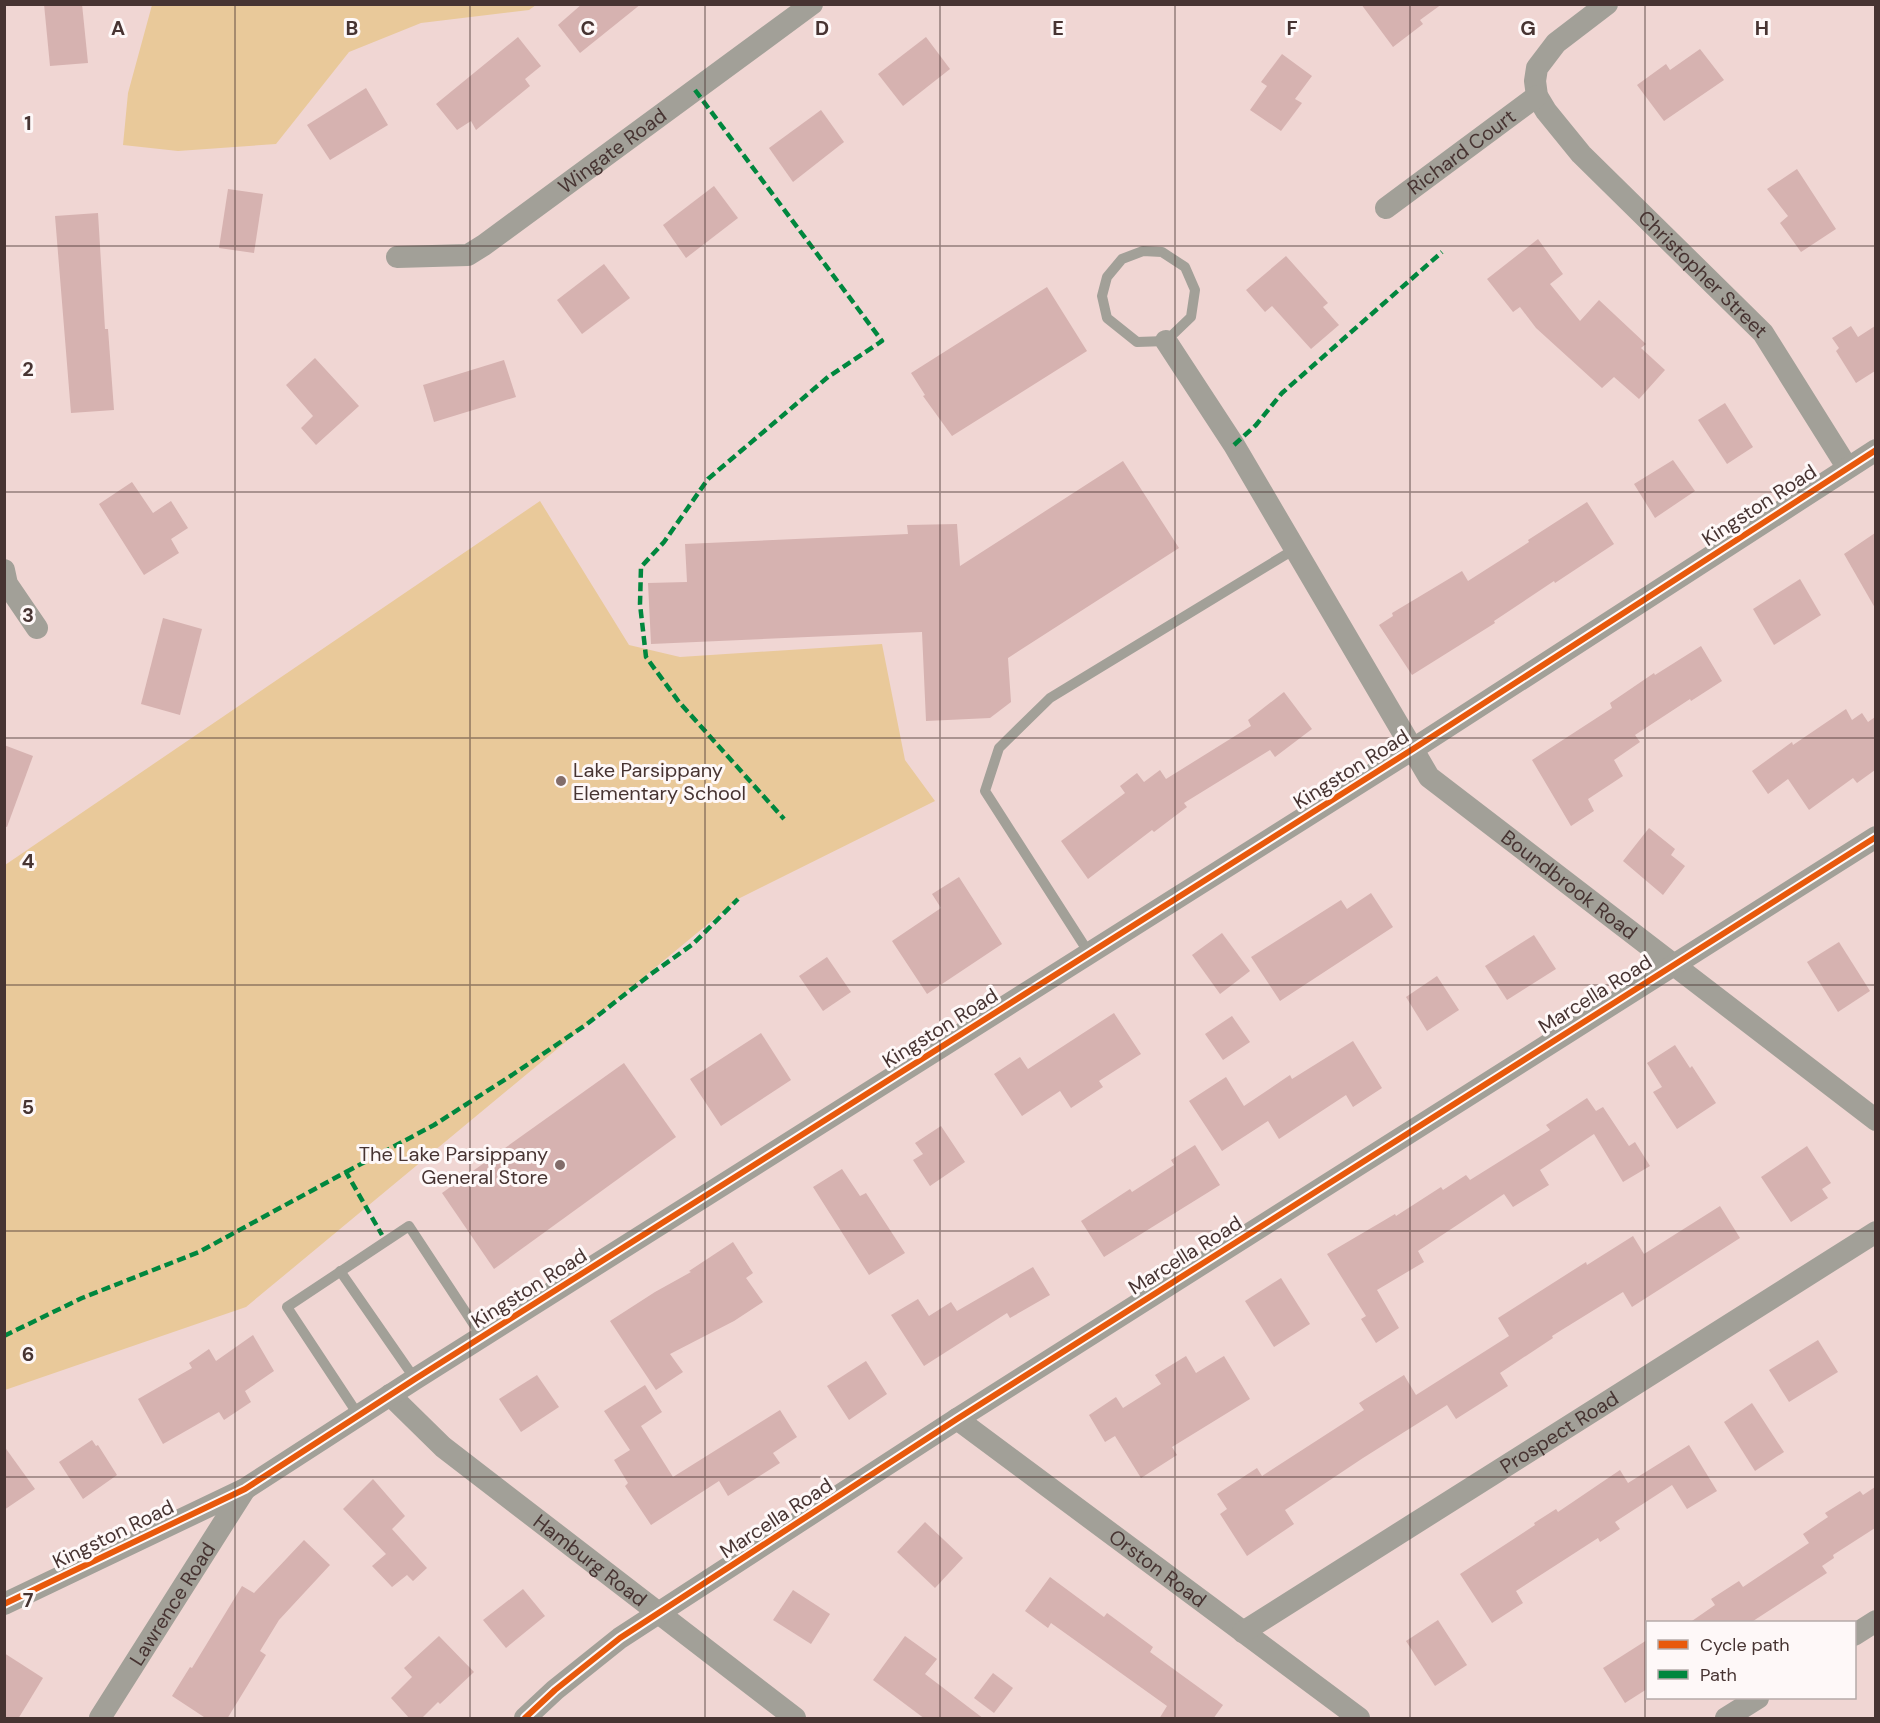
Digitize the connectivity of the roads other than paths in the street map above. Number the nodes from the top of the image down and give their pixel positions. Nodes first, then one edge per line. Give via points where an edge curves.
1 (812, 4) edge
2 (1607, 4) edge
3 (1537, 96) junction
4 (1386, 208) dead end
5 (397, 257) dead end
6 (1166, 341) junction
7 (1875, 450) edge
8 (1846, 468) junction
9 (1295, 549) junction
10 (4, 570) edge
11 (37, 628) dead end
12 (1413, 749) junction
13 (1875, 837) edge
14 (1089, 953) junction
15 (1672, 965) junction
16 (1875, 1120) edge
17 (1875, 1232) edge
18 (340, 1271) junction
19 (482, 1336) junction
20 (415, 1379) junction
21 (390, 1395) junction
22 (359, 1416) junction
23 (957, 1419) junction
24 (245, 1489) junction
25 (4, 1604) edge
26 (660, 1613) junction
27 (1875, 1621) edge
28 (1243, 1632) junction
29 (1856, 1634) edge
30 (1756, 1699) edge
31 (100, 1719) edge
32 (525, 1719) edge
33 (795, 1719) edge
34 (1359, 1719) edge
35 (1726, 1719) edge

1 - 5 street, Wingate Road via 468,255
2 - 3 street via 1556,43 1537,68
3 - 4 street, Richard Court
3 - 8 street, Christopher Street via 1581,154 1763,333
6 - 6 lane via 1191,316 1195,290 1185,267 1162,252 1143,251 1122,259 1107,277 1102,296 1107,318 1137,342
6 - 9 street, Boundbrook Road
7 - 8 street, Kingston Road
8 - 12 street, Kingston Road
9 - 12 street, Boundbrook Road
9 - 14 lane via 1050,698 999,748 985,791
10 - 11 street via 8,584
12 - 14 street, Kingston Road
12 - 15 street, Boundbrook Road via 1429,777
13 - 15 street, Marcella Road
14 - 19 street, Kingston Road
15 - 16 street, Boundbrook Road
15 - 23 street, Marcella Road
17 - 28 street, Prospect Road
18 - 19 lane via 409,1226
18 - 20 lane
18 - 22 lane via 287,1306
19 - 20 street, Kingston Road
20 - 21 street, Kingston Road
21 - 22 street, Kingston Road
21 - 26 street, Hamburg Road via 443,1447
22 - 24 street, Kingston Road
23 - 26 street, Marcella Road
23 - 28 street, Orston Road
24 - 25 street, Kingston Road
24 - 31 street, Lawrence Road
26 - 32 street, Marcella Road via 620,1638
26 - 33 street, Hamburg Road
27 - 29 street
28 - 34 street, Orston Road
30 - 35 street

